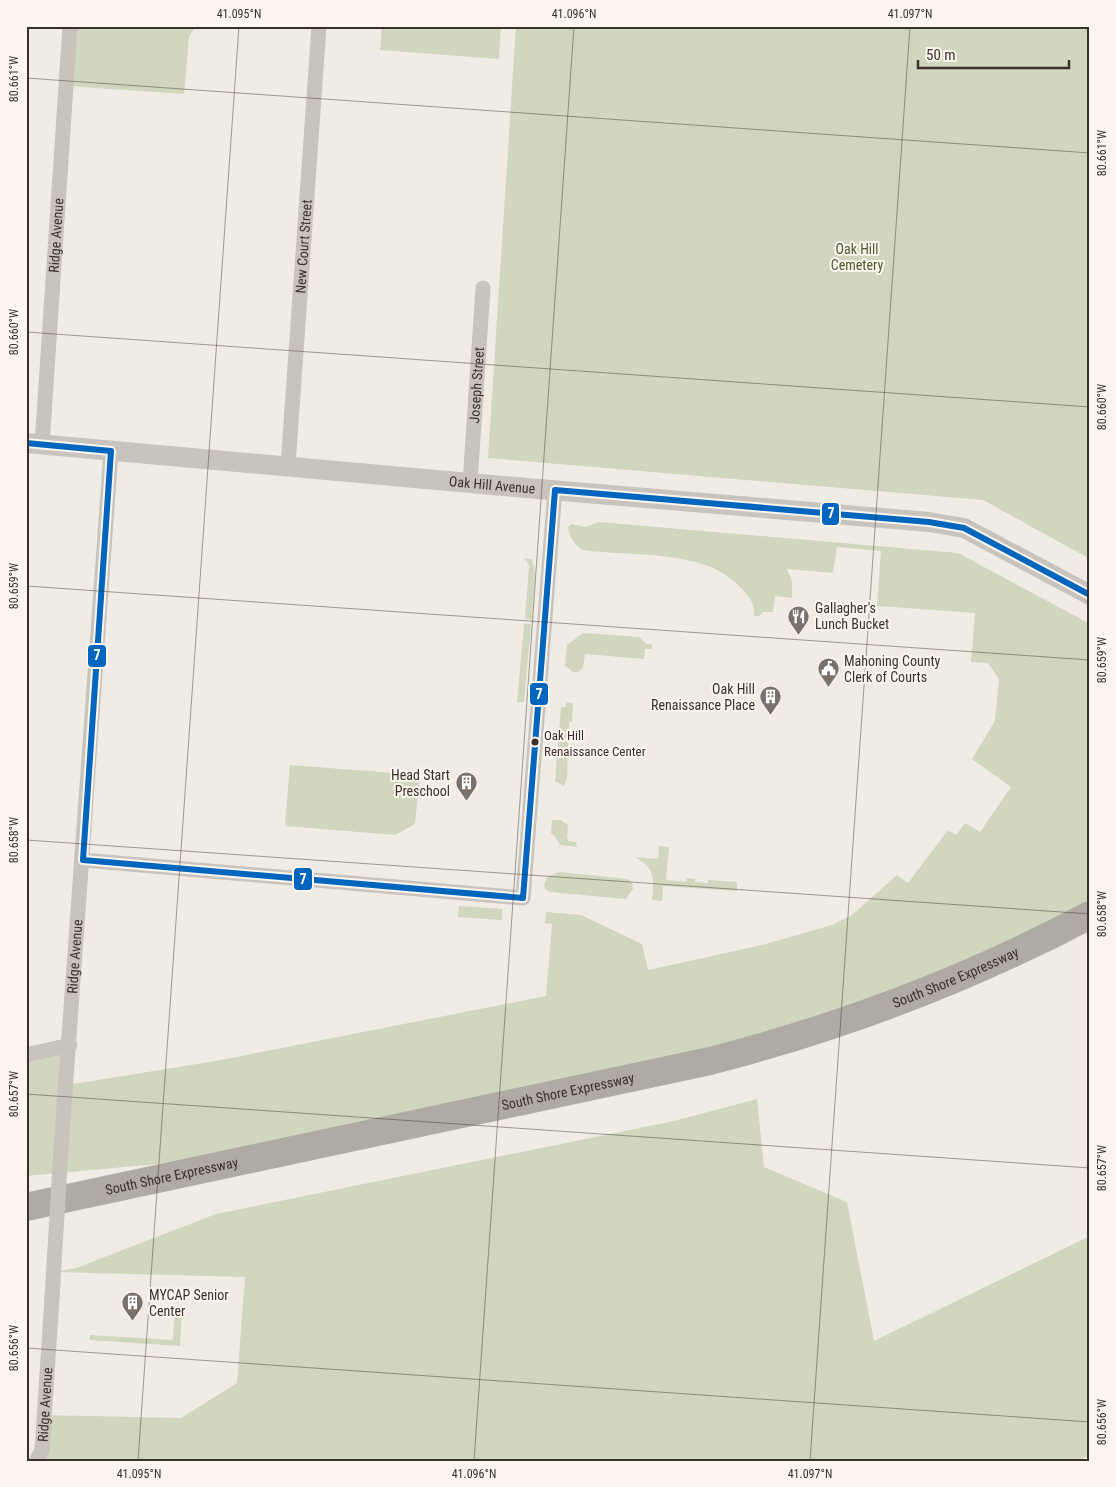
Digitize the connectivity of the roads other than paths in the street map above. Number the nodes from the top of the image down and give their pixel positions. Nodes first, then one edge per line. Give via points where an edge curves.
1 (70, 26) edge
2 (319, 26) edge
3 (483, 288) dead end
4 (34, 444) edge
5 (111, 451) junction
6 (288, 466) junction
7 (470, 482) junction
8 (555, 490) junction
9 (1090, 595) edge
10 (82, 860) junction
11 (1090, 915) edge
12 (70, 1045) junction
13 (26, 1055) edge
14 (26, 1207) edge
15 (36, 1461) edge

1 - 4 street, Ridge Avenue
2 - 6 street, New Court Street
3 - 7 street, Joseph Street
4 - 5 street, Oak Hill Avenue
5 - 6 street, Oak Hill Avenue
5 - 10 street, Ridge Avenue
6 - 7 street, Oak Hill Avenue
7 - 8 street, Oak Hill Avenue
8 - 9 street, Oak Hill Avenue via 929,522 964,528
8 - 10 street via 523,898
10 - 12 street, Ridge Avenue
11 - 14 highway, South Shore Expressway via 948,982 848,1021 775,1044 700,1063
12 - 13 street
12 - 15 street, Ridge Avenue, bridge via 42,1450

